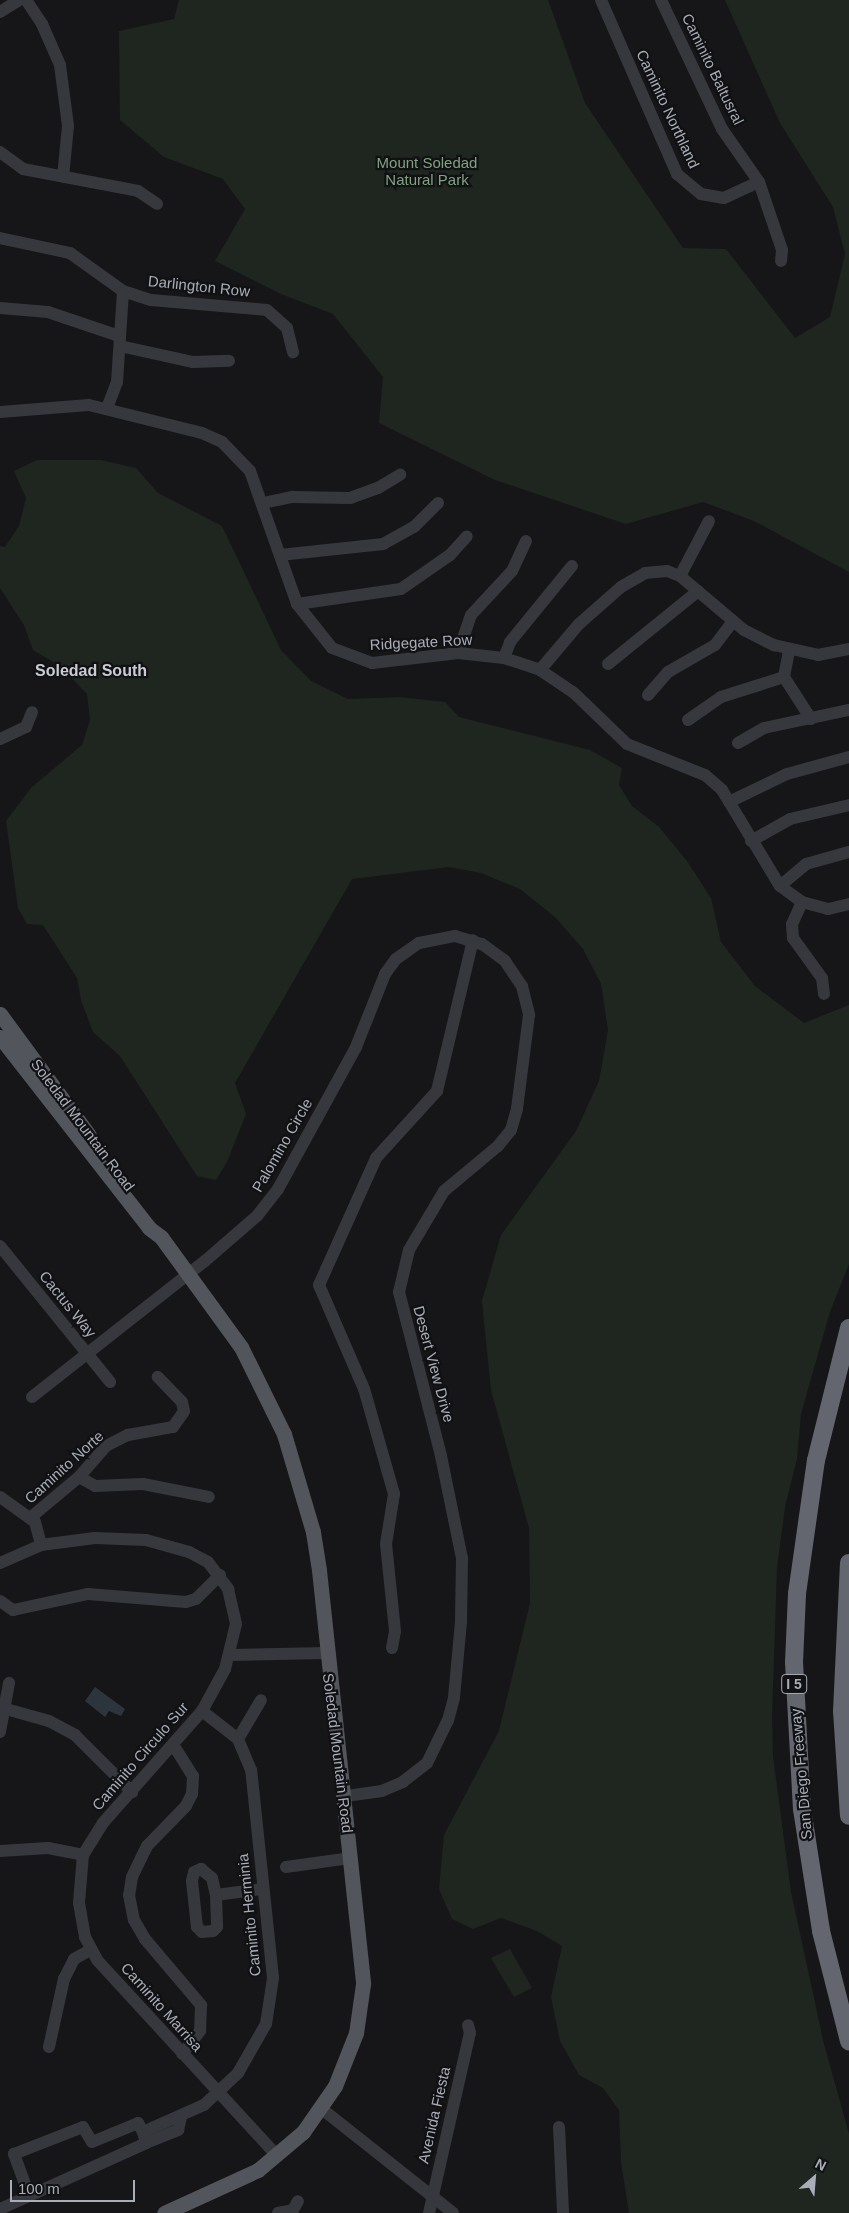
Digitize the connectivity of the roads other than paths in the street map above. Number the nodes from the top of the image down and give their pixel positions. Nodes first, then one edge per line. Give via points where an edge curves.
1 (19, 0) edge
2 (26, 0) edge
3 (601, 0) edge
4 (661, 0) edge
5 (0, 12) edge
6 (0, 152) edge
7 (63, 177) junction
8 (759, 182) junction
9 (157, 204) dead end
10 (0, 238) edge
11 (781, 261) dead end
12 (123, 290) junction
13 (0, 308) edge
14 (120, 341) junction
15 (293, 352) dead end
16 (229, 361) dead end
17 (107, 408) junction
18 (0, 412) edge
19 (400, 475) dead end
20 (263, 503) junction
21 (438, 503) dead end
22 (709, 521) dead end
23 (467, 536) dead end
24 (526, 541) dead end
25 (280, 555) junction
26 (572, 566) dead end
27 (680, 576) junction
28 (698, 590) junction
29 (297, 604) junction
30 (733, 622) junction
31 (849, 649) edge
32 (789, 651) junction
33 (458, 653) junction
34 (504, 658) junction
35 (608, 664) dead end
36 (540, 670) junction
37 (784, 677) junction
38 (648, 694) dead end
39 (849, 710) edge
40 (32, 712) dead end
41 (811, 719) junction
42 (688, 720) dead end
43 (0, 739) edge
44 (738, 743) dead end
45 (849, 757) edge
46 (729, 802) junction
47 (849, 804) edge
48 (751, 841) junction
49 (849, 852) edge
50 (780, 886) junction
51 (802, 902) junction
52 (849, 904) edge
53 (473, 940) junction
54 (824, 994) dead end
55 (0, 1014) edge
56 (0, 1037) edge
57 (161, 1237) junction
58 (0, 1246) edge
59 (189, 1273) junction
60 (849, 1328) edge
61 (87, 1353) junction
62 (158, 1377) dead end
63 (110, 1382) dead end
64 (32, 1397) dead end
65 (79, 1477) junction
66 (0, 1497) edge
67 (209, 1497) dead end
68 (30, 1518) junction
69 (42, 1545) junction
70 (0, 1563) edge
71 (849, 1563) edge
72 (220, 1575) junction
73 (0, 1601) edge
74 (392, 1648) dead end
75 (325, 1653) junction
76 (229, 1655) junction
77 (9, 1683) dead end
78 (261, 1700) dead end
79 (6, 1709) junction
80 (202, 1711) junction
81 (0, 1725) edge
82 (238, 1740) junction
83 (174, 1746) junction
84 (132, 1792) junction
85 (345, 1796) junction
86 (849, 1816) edge
87 (0, 1851) edge
88 (83, 1856) junction
89 (351, 1858) junction
90 (286, 1866) dead end
91 (262, 1890) junction
92 (216, 1895) dead end
93 (90, 1950) junction
94 (468, 2025) dead end
95 (849, 2041) edge
96 (49, 2047) dead end
97 (182, 2054) junction
98 (217, 2094) junction
99 (322, 2109) junction
100 (559, 2127) dead end
101 (144, 2137) junction
102 (277, 2156) junction
103 (29, 2195) junction
104 (432, 2197) junction
105 (298, 2201) dead end
106 (0, 2211) edge
107 (164, 2213) edge
108 (278, 2213) edge
109 (428, 2213) edge
110 (453, 2213) edge
111 (563, 2213) edge

1 - 5 street
2 - 7 street via 42,24 60,65 68,126
3 - 8 street, Caminito Northland via 677,174 696,192 724,198
4 - 8 street, Caminito Baltusral via 722,129
6 - 7 street via 23,169
7 - 9 street via 138,191
8 - 11 street, Caminito Baltusral via 782,250
10 - 12 street, Darlington Row via 70,253
12 - 14 street
12 - 15 street, Darlington Row via 151,300 267,310 287,328
13 - 14 street via 48,312
14 - 16 street via 193,362
14 - 17 street via 117,382
17 - 18 street, Ridgegate Row via 89,405
17 - 20 street, Ridgegate Row via 222,442 250,471
19 - 20 street via 378,488 350,498 277,498
20 - 25 street, Ridgegate Row
21 - 25 street via 414,527 383,544
22 - 27 street
23 - 29 street via 450,555 401,589
24 - 33 street via 512,571 470,616
25 - 29 street, Ridgegate Row
26 - 34 street via 510,642
27 - 28 street
27 - 36 street via 667,571 645,573 621,587 579,624
28 - 30 street
28 - 35 street
29 - 33 street, Ridgegate Row via 321,639 358,660 372,663
30 - 32 street
30 - 38 street via 715,645 668,672
31 - 32 street via 818,655
32 - 37 street
33 - 34 street, Ridgegate Row
34 - 36 street, Ridgegate Row
36 - 46 street, Ridgegate Row via 573,692 627,744 705,775
37 - 41 street
37 - 42 street via 721,697
39 - 41 street
40 - 43 street via 26,727
41 - 44 street via 764,728
45 - 46 street via 787,774
46 - 48 street, Ridgegate Row
47 - 48 street via 790,819
48 - 50 street, Ridgegate Row
49 - 50 street via 806,864
50 - 51 street, Ridgegate Row
51 - 52 street, Ridgegate Row via 828,909
51 - 54 street via 792,924 793,938 822,978
53 - 59 street, Palomino Circle via 455,936 427,940 403,953 390,966 356,1047 278,1189 257,1216
53 - 74 street via 437,1091 376,1158 319,1285 364,1389 394,1494 386,1544 395,1631
53 - 85 street, Desert View Drive via 506,961 526,995 529,1015 517,1109 510,1130 498,1146 444,1191 409,1250 399,1292 441,1456 462,1558 461,1622 454,1698 448,1720 427,1763 389,1788
55 - 57 main road, Soledad Mountain Road via 158,1224
56 - 57 main road, Soledad Mountain Road via 149,1228
57 - 59 main road, Soledad Mountain Road
58 - 61 street, Cactus Way
59 - 61 street, Palomino Circle
59 - 75 main road, Soledad Mountain Road via 241,1347 284,1434 313,1532
60 - 95 highway, San Diego Freeway / I 5 via 816,1460 797,1594 794,1662 803,1818 821,1931
61 - 63 street, Cactus Way
61 - 64 street, Palomino Circle
62 - 65 street, Caminito Norte via 182,1402 179,1420 163,1430 128,1435 106,1446
65 - 67 street via 95,1486 144,1484
65 - 68 street, Caminito Norte
66 - 68 street
68 - 69 street
69 - 70 street
69 - 72 street via 95,1538 146,1540 189,1552 208,1562
71 - 86 highway via 842,1711
72 - 73 street via 196,1599 186,1602 88,1594 13,1610
72 - 76 street, Caminito Circulo Sur via 235,1612
75 - 76 street
75 - 85 main road, Soledad Mountain Road
76 - 80 street, Caminito Circulo Sur
77 - 79 street
78 - 82 street
79 - 81 street
79 - 84 street via 49,1721 75,1735
80 - 82 street, Caminito Herminia
80 - 83 street, Caminito Circulo Sur
82 - 91 street, Caminito Herminia via 251,1770
83 - 84 street, Caminito Circulo Sur
83 - 97 street via 192,1776 192,1794 186,1806 147,1846 132,1877 129,1895 134,1920 145,1939 201,2005 200,2031
84 - 88 street, Caminito Circulo Sur via 107,1816
85 - 89 main road, Soledad Mountain Road
87 - 88 street via 48,1848
88 - 93 street, Caminito Marrisa via 79,1903
89 - 90 street
89 - 99 main road, Soledad Mountain Road via 363,1984 356,2033
91 - 92 street
91 - 98 street, Caminito Herminia via 273,1978 270,2011 252,2054
93 - 96 street via 74,1959 64,1979
93 - 97 street, Caminito Marrisa
94 - 104 street, Avenida Fiesta via 470,2033
97 - 98 street, Caminito Marrisa
98 - 101 street, Caminito Herminia via 181,2117 178,2130
98 - 102 street, Caminito Marrisa
99 - 102 main road, Soledad Mountain Road
99 - 104 street
100 - 111 street
101 - 103 street
101 - 103 street via 138,2123 92,2142 82,2127 14,2154
102 - 107 main road, Soledad Mountain Road via 230,2185
103 - 106 street
104 - 109 street, Avenida Fiesta
104 - 110 street
105 - 108 street via 293,2210

